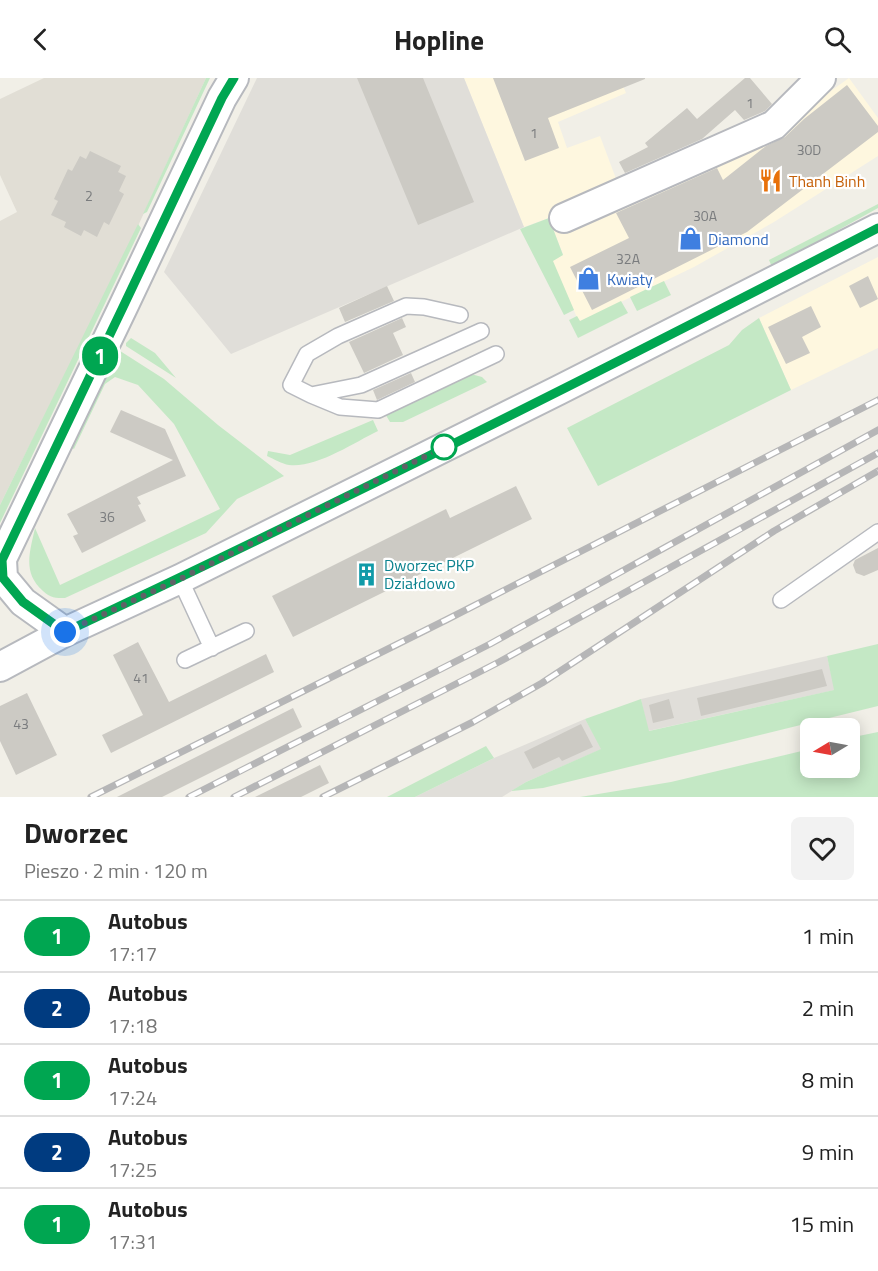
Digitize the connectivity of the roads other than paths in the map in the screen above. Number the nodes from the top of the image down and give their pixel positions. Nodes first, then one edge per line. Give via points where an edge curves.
1 (234, 78) edge
2 (820, 78) edge
3 (564, 218) dead end
4 (878, 228) edge
5 (460, 315) dead end
6 (481, 331) dead end
7 (496, 354) dead end
8 (311, 396) junction
9 (878, 532) edge
10 (1, 562) edge
11 (180, 579) junction
12 (781, 600) dead end
13 (23, 602) junction
14 (246, 631) dead end
15 (65, 632) junction
16 (212, 648) junction
17 (8, 653) edge
18 (185, 660) dead end

1 - 10 street
2 - 3 street via 774,125
4 - 11 street
5 - 8 lane via 406,306 338,336 307,354 291,385
6 - 8 lane via 361,385
7 - 8 lane via 378,410 340,407
9 - 12 lane
10 - 13 street via 3,578
11 - 15 street
11 - 16 lane
13 - 15 street
13 - 17 street
14 - 16 lane
15 - 17 street
16 - 18 lane

